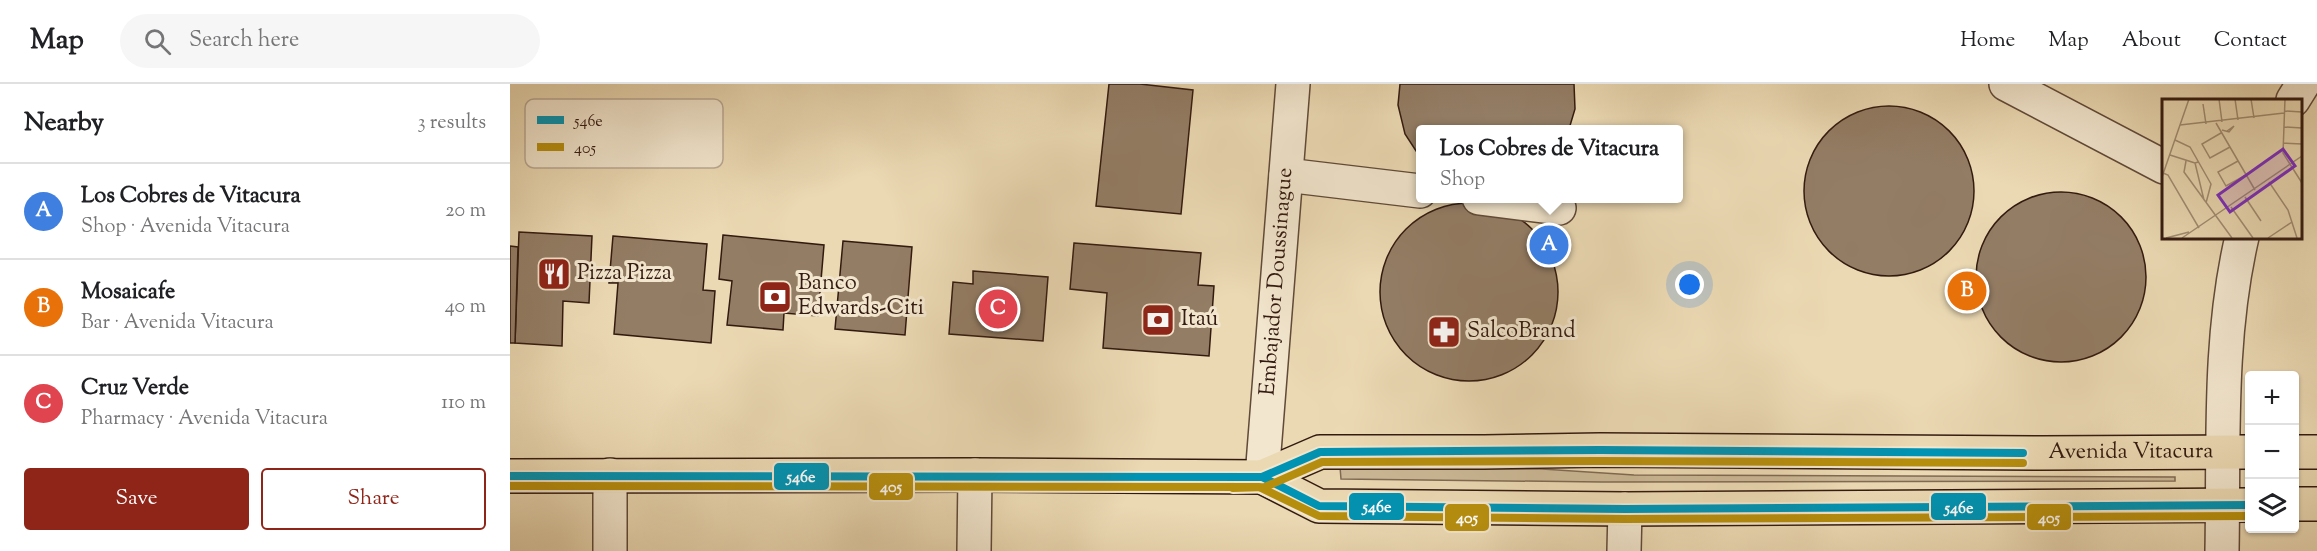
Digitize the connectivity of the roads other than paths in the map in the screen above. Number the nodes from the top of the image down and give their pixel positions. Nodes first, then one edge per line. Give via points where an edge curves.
1 (1293, 84) edge
2 (2006, 84) edge
3 (2303, 84) edge
4 (2294, 99) edge
5 (2162, 166) edge
6 (1286, 175) junction
7 (1416, 191) edge
8 (1519, 203) edge
9 (1559, 208) dead end
10 (2242, 238) edge
11 (2236, 452) edge
12 (2299, 452) edge
13 (2317, 452) edge
14 (975, 474) junction
15 (610, 475) junction
16 (510, 476) edge
17 (1262, 477) junction
18 (2299, 504) edge
19 (2317, 504) edge
20 (2236, 505) edge
21 (1625, 509) junction
22 (610, 551) edge
23 (974, 551) edge
24 (1624, 551) edge
25 (2222, 551) edge

1 - 6 street, Embajador Doussinague
2 - 5 street
3 - 4 street
6 - 7 street
6 - 17 street, Embajador Doussinague
8 - 9 street
10 - 11 street via 2228,320
11 - 17 main road, Avenida Vitacura via 1320,452
11 - 20 street
12 - 13 main road
14 - 15 main road, Avenida Vitacura
14 - 17 main road, Avenida Vitacura
14 - 23 street
15 - 16 main road, Avenida Vitacura
15 - 22 street
17 - 21 main road, Avenida Vitacura via 1319,506
18 - 19 main road
20 - 21 main road, Avenida Vitacura
20 - 25 street
21 - 24 street

